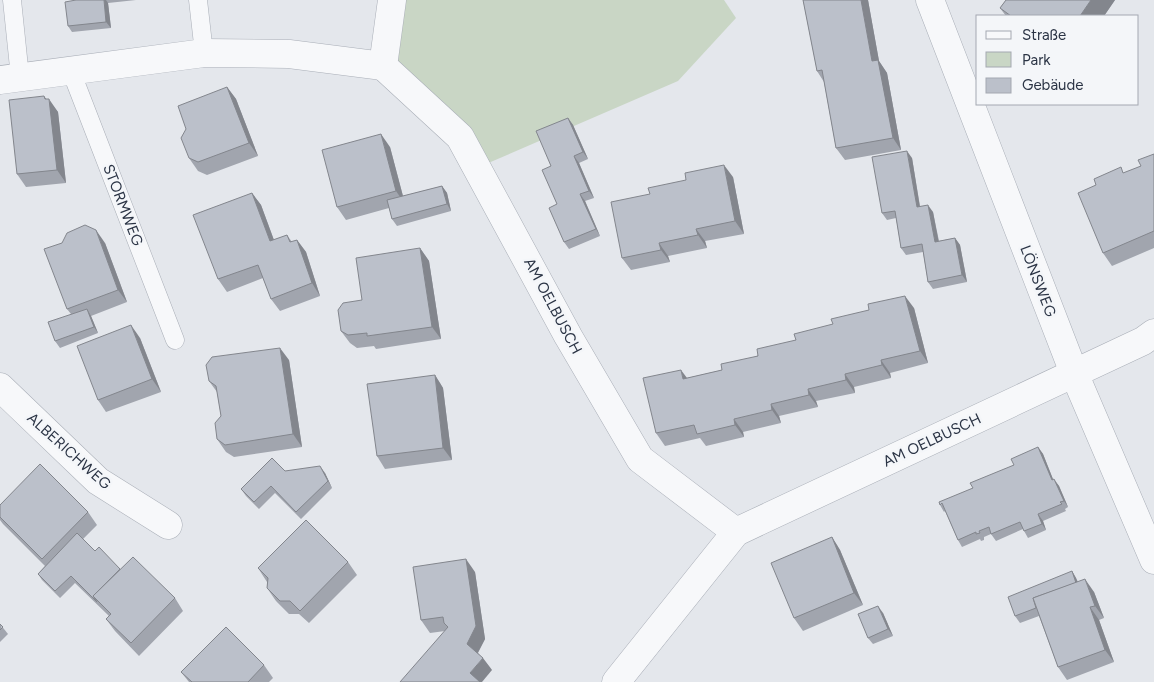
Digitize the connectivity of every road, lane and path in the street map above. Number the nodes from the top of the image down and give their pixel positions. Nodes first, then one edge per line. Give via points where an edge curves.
1 (12, 0) edge
2 (198, 0) edge
3 (392, 0) edge
4 (930, 0) edge
5 (204, 54) junction
6 (383, 66) junction
7 (71, 70) junction
8 (10, 78) edge
9 (1154, 334) edge
10 (176, 340) dead end
11 (1074, 373) junction
12 (0, 387) edge
13 (168, 525) dead end
14 (736, 532) junction
15 (1154, 560) edge
16 (616, 682) edge

1 - 8 lane
2 - 5 lane
3 - 6 street
4 - 11 street, LÖNSWEG
5 - 6 street via 289,54
5 - 7 street
6 - 14 street, AM OELBUSCH via 460,137 568,336 640,459
7 - 8 street
7 - 10 lane, STORMWEG
9 - 11 street, AM OELBUSCH
11 - 14 street, AM OELBUSCH
11 - 15 street, LÖNSWEG
12 - 13 street, ALBERICHWEG via 98,481
14 - 16 street, AM OELBUSCH

